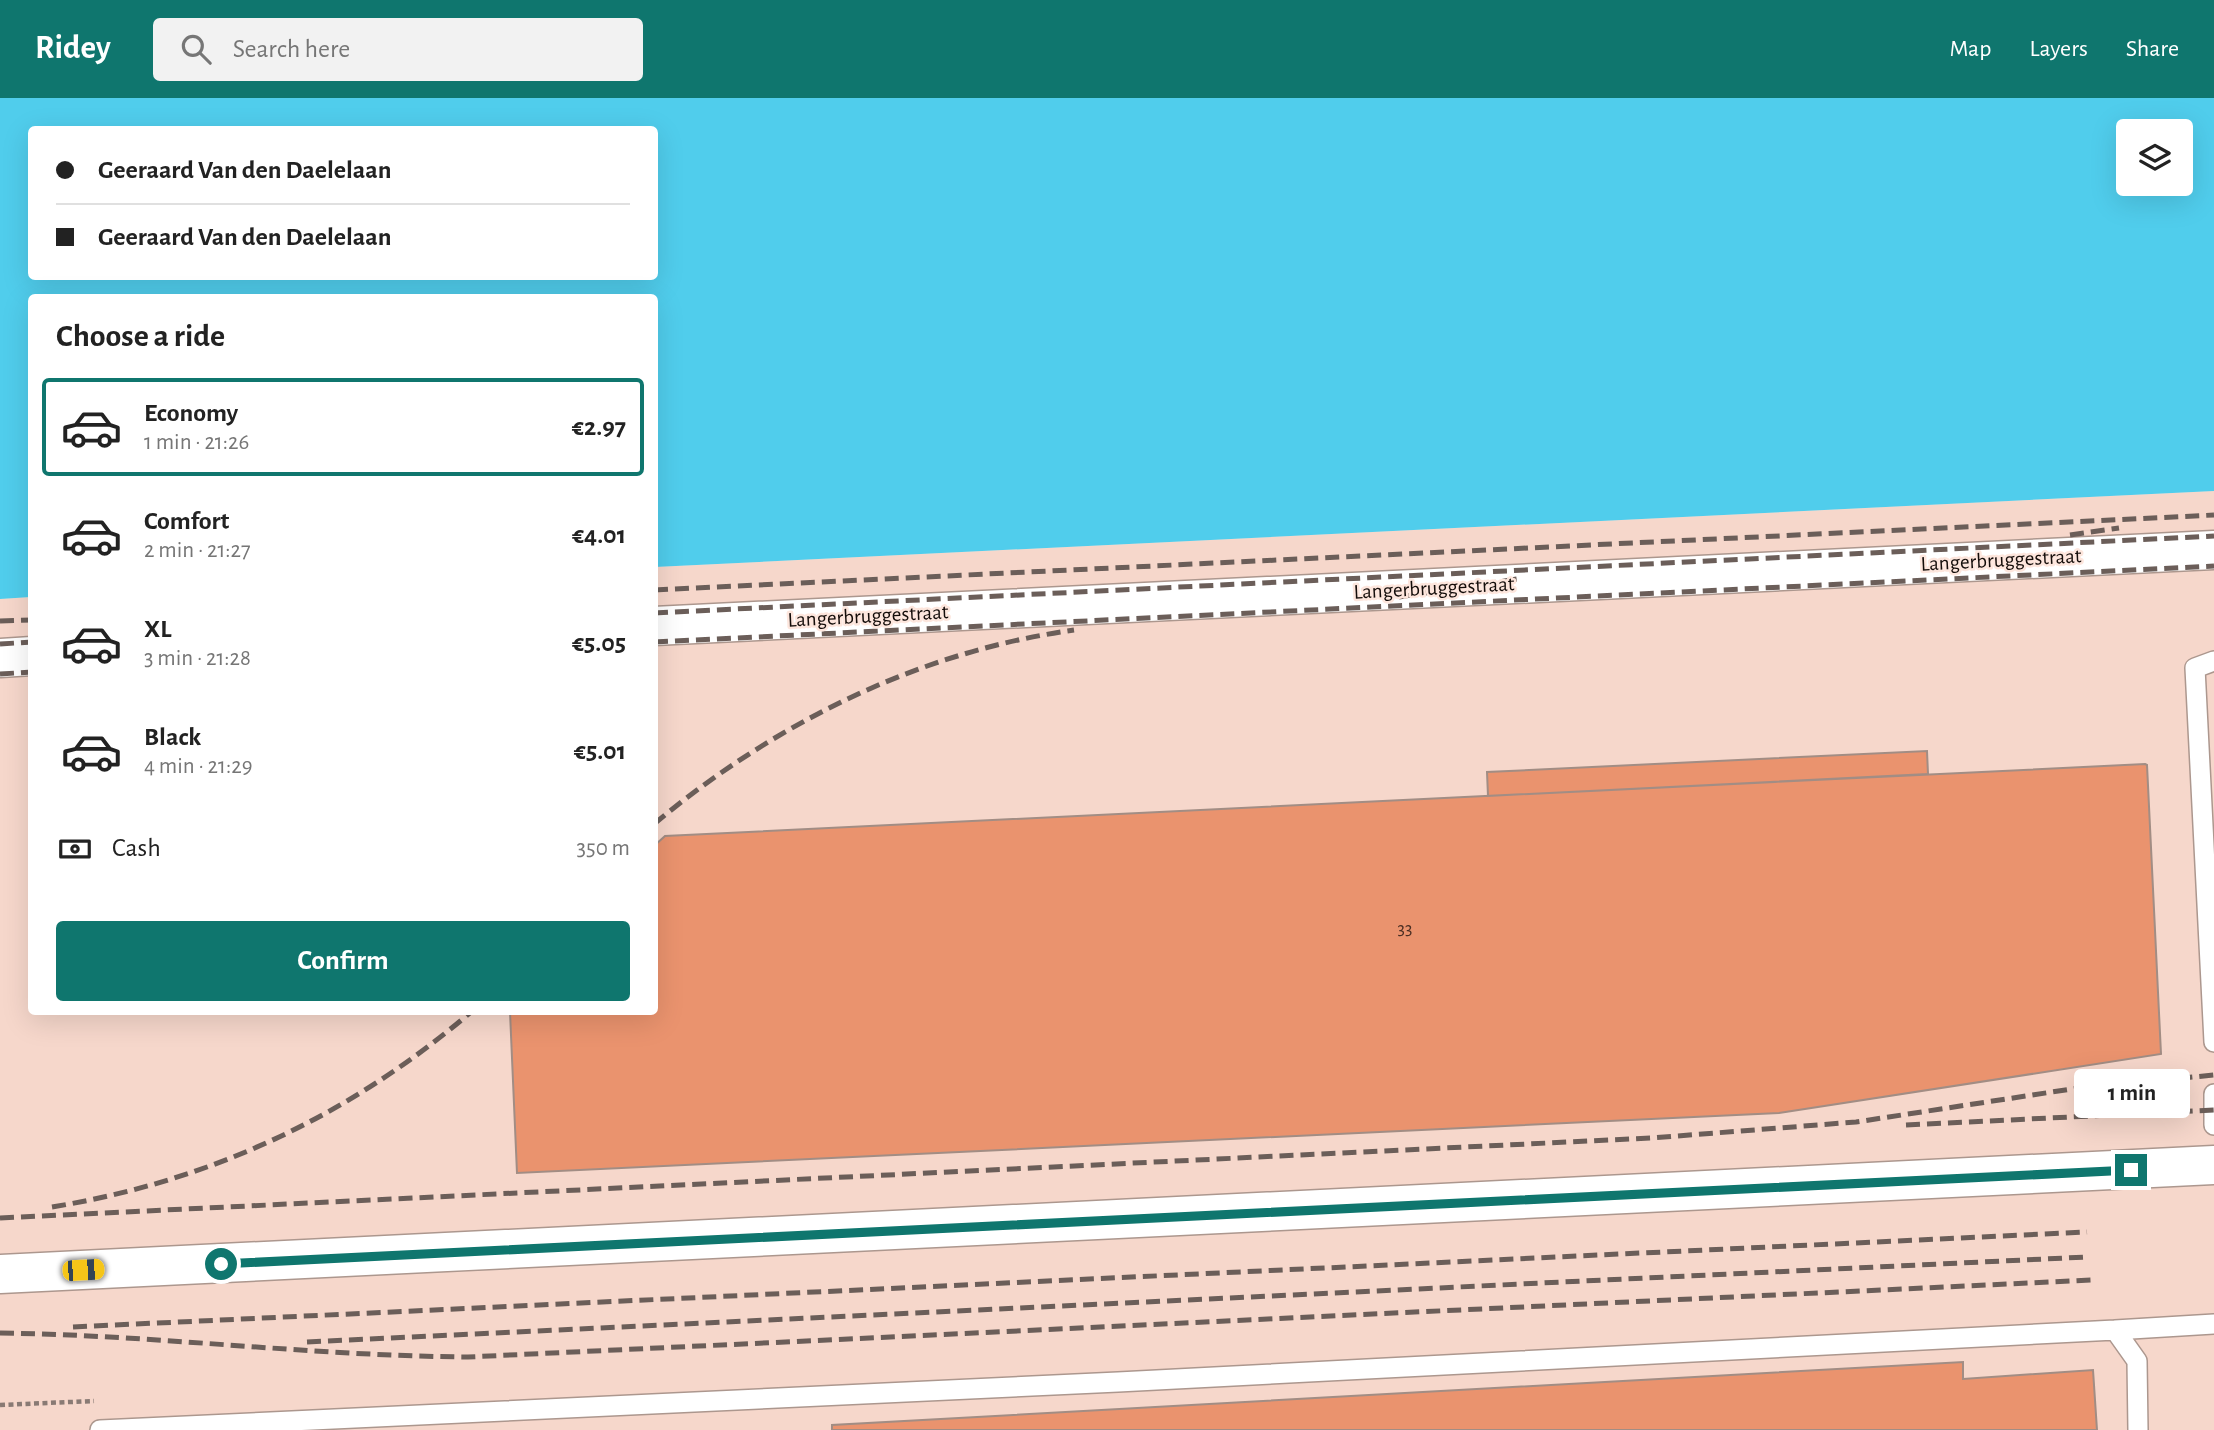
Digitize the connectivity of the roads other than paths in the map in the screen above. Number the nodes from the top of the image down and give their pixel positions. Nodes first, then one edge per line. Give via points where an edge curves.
1 (2214, 550) edge
2 (658, 626) edge
3 (28, 656) edge
4 (0, 658) edge
5 (2214, 661) edge
6 (2214, 1042) edge
7 (2214, 1094) edge
8 (2214, 1125) edge
9 (2214, 1165) edge
10 (0, 1275) edge
11 (2214, 1324) edge
12 (2115, 1330) junction
13 (100, 1430) edge
14 (2138, 1430) edge

1 - 2 street, Langerbruggestraat
3 - 4 street
5 - 6 lane via 2195,668
7 - 8 lane
9 - 10 street
11 - 12 lane
12 - 13 lane
12 - 14 lane via 2137,1361

